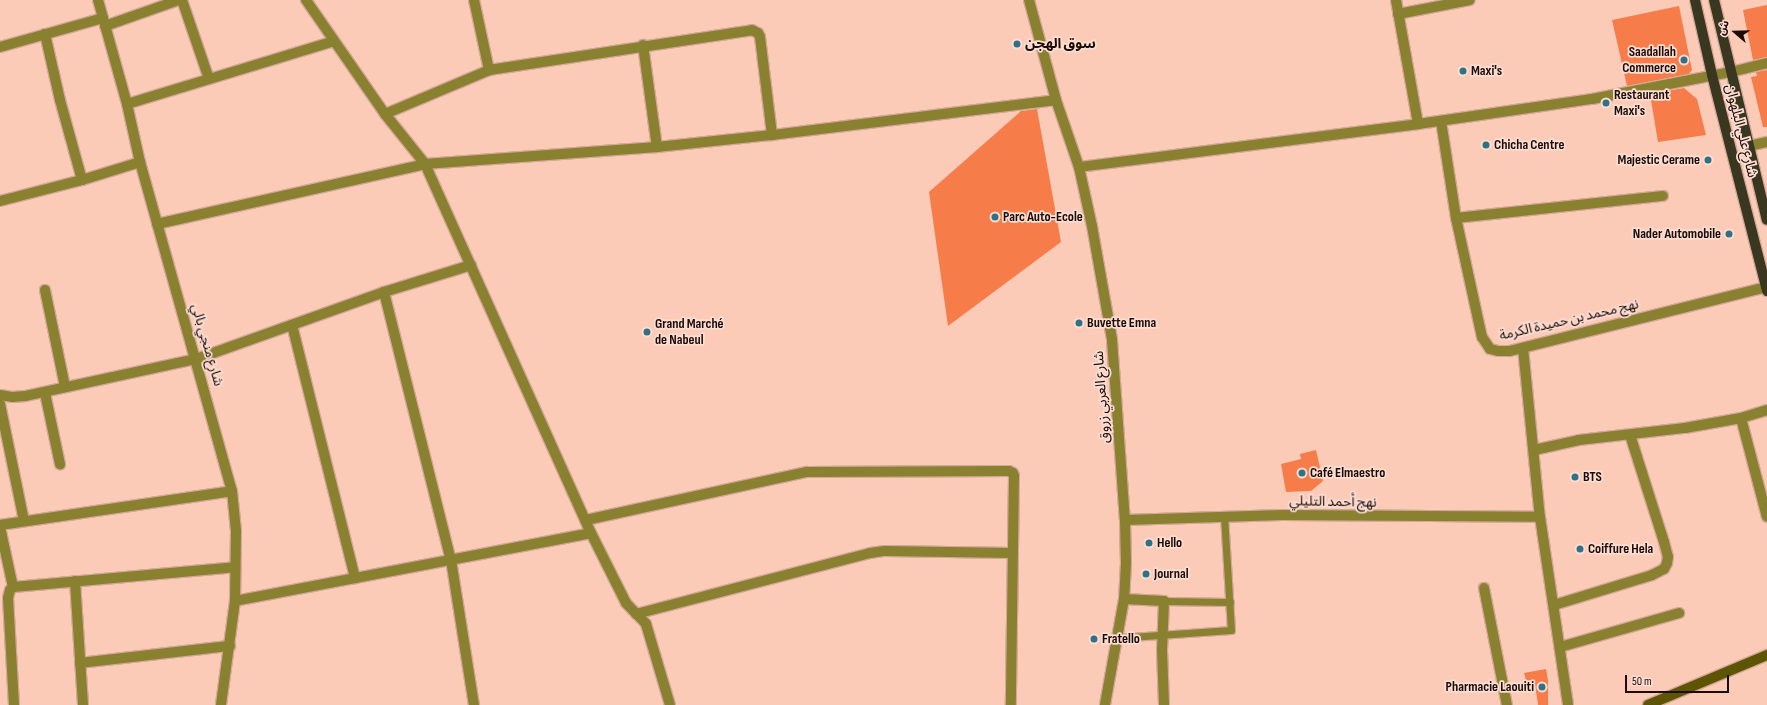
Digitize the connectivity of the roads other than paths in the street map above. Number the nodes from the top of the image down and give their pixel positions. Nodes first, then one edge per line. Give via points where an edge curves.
1 (98, 0) edge
2 (179, 0) edge
3 (182, 0) edge
4 (306, 0) edge
5 (474, 0) edge
6 (1029, 0) edge
7 (1396, 0) edge
8 (1470, 0) edge
9 (1695, 0) edge
10 (1714, 0) edge
11 (1398, 14) junction
12 (104, 22) junction
13 (45, 34) junction
14 (334, 41) junction
15 (643, 45) junction
16 (0, 47) edge
17 (1767, 63) edge
18 (488, 70) junction
19 (1731, 72) junction
20 (1712, 75) junction
21 (208, 79) junction
22 (1056, 100) junction
23 (126, 104) junction
24 (385, 114) junction
25 (1441, 121) junction
26 (1418, 124) junction
27 (772, 135) junction
28 (1767, 142) edge
29 (1749, 146) junction
30 (656, 147) junction
31 (140, 162) junction
32 (425, 164) junction
33 (1079, 167) junction
34 (82, 180) junction
35 (1663, 196) dead end
36 (0, 201) edge
37 (1456, 218) junction
38 (1767, 220) edge
39 (157, 224) junction
40 (471, 265) junction
41 (1766, 289) edge
42 (45, 290) dead end
43 (384, 292) junction
44 (292, 325) junction
45 (1523, 348) junction
46 (196, 359) junction
47 (65, 387) junction
48 (45, 392) junction
49 (0, 394) edge
50 (0, 404) edge
51 (1767, 410) edge
52 (1741, 418) junction
53 (2, 430) edge
54 (1630, 435) junction
55 (1534, 450) junction
56 (60, 464) dead end
57 (232, 491) junction
58 (1224, 517) junction
59 (1540, 517) junction
60 (1767, 517) edge
61 (24, 520) junction
62 (586, 520) junction
63 (1125, 520) junction
64 (0, 526) edge
65 (591, 533) junction
66 (1012, 553) junction
67 (451, 560) junction
68 (235, 567) junction
69 (355, 578) junction
70 (75, 581) junction
71 (14, 587) junction
72 (1484, 588) dead end
73 (1124, 600) junction
74 (235, 601) junction
75 (1164, 601) junction
76 (1230, 602) junction
77 (1554, 605) junction
78 (1679, 613) dead end
79 (636, 614) junction
80 (1163, 635) junction
81 (1116, 638) junction
82 (230, 646) junction
83 (1560, 647) junction
84 (1767, 655) edge
85 (80, 663) junction
86 (14, 705) edge
87 (83, 705) edge
88 (221, 705) edge
89 (474, 705) edge
90 (670, 705) edge
91 (1011, 705) edge
92 (1105, 705) edge
93 (1164, 705) edge
94 (1507, 705) edge
95 (1568, 705) edge
96 (1648, 705) edge

1 - 12 street, شارع منجي بالي
2 - 12 street
3 - 21 street
4 - 14 street
5 - 18 street
6 - 22 street, شارع العربي زروق
7 - 11 street
8 - 11 street
9 - 20 main road, شارع علي البلهوان
10 - 19 main road, شارع علي البلهوان
11 - 26 street
12 - 13 street
12 - 23 street, شارع منجي بالي
13 - 16 street
13 - 34 street
14 - 21 street
14 - 24 street
15 - 18 street
15 - 27 street via 755,31 760,37
15 - 30 street
17 - 19 street
18 - 24 street
19 - 20 street
19 - 29 main road, شارع علي البلهوان
20 - 25 street via 1592,99
20 - 41 main road, شارع علي البلهوان
21 - 23 street
22 - 27 street
22 - 33 street, شارع العربي زروق
23 - 31 street, شارع منجي بالي
24 - 32 street
25 - 26 street
25 - 37 street, نهج محمد بن حميدة الكرمة
26 - 33 street
27 - 30 street
28 - 29 street
29 - 38 main road, شارع علي البلهوان
30 - 32 street
31 - 34 street
31 - 39 street, شارع منجي بالي
32 - 39 street
32 - 40 street
33 - 63 street, شارع العربي زروق via 1112,340
34 - 36 street
35 - 37 street
37 - 45 street, نهج محمد بن حميدة الكرمة via 1482,337 1490,349 1498,352
39 - 46 street, شارع منجي بالي
40 - 43 street
40 - 62 street
41 - 45 street, نهج محمد بن حميدة الكرمة
42 - 47 street
43 - 44 street
43 - 67 street
44 - 46 street
44 - 69 street
45 - 55 street
46 - 47 street
46 - 57 street, شارع منجي بالي
47 - 48 street
48 - 49 street via 12,397
48 - 56 street
50 - 53 street
51 - 52 street
52 - 54 street
52 - 60 street
53 - 61 street
54 - 55 street via 1579,440
54 - 77 street via 1664,542 1667,563 1664,569 1652,575
55 - 59 street
57 - 61 street
57 - 68 street, شارع منجي بالي via 236,531
58 - 59 street, نهج أحمد التليلي
58 - 63 street, نهج أحمد التليلي
58 - 76 lane
59 - 77 street
61 - 64 street
62 - 65 street
62 - 66 street via 807,472 1009,471 1014,476
63 - 73 street, شارع العربي زروق
64 - 71 street
65 - 67 street
65 - 79 street via 626,603
66 - 79 street via 870,553
66 - 91 street
67 - 69 street
67 - 89 street
68 - 70 street
68 - 74 street, شارع منجي بالي
69 - 74 street
70 - 71 street
70 - 85 street
71 - 86 street via 10,590 8,598
72 - 94 street
73 - 75 street
73 - 81 street, شارع العربي زروق
74 - 82 street, شارع منجي بالي
75 - 76 lane
75 - 80 street
76 - 80 lane via 1231,630
77 - 83 street
78 - 83 street
79 - 90 street via 646,624
80 - 81 lane
80 - 93 street
81 - 92 street, شارع العربي زروق
82 - 85 street
82 - 88 street, شارع منجي بالي
83 - 95 street
84 - 96 street
85 - 87 street

